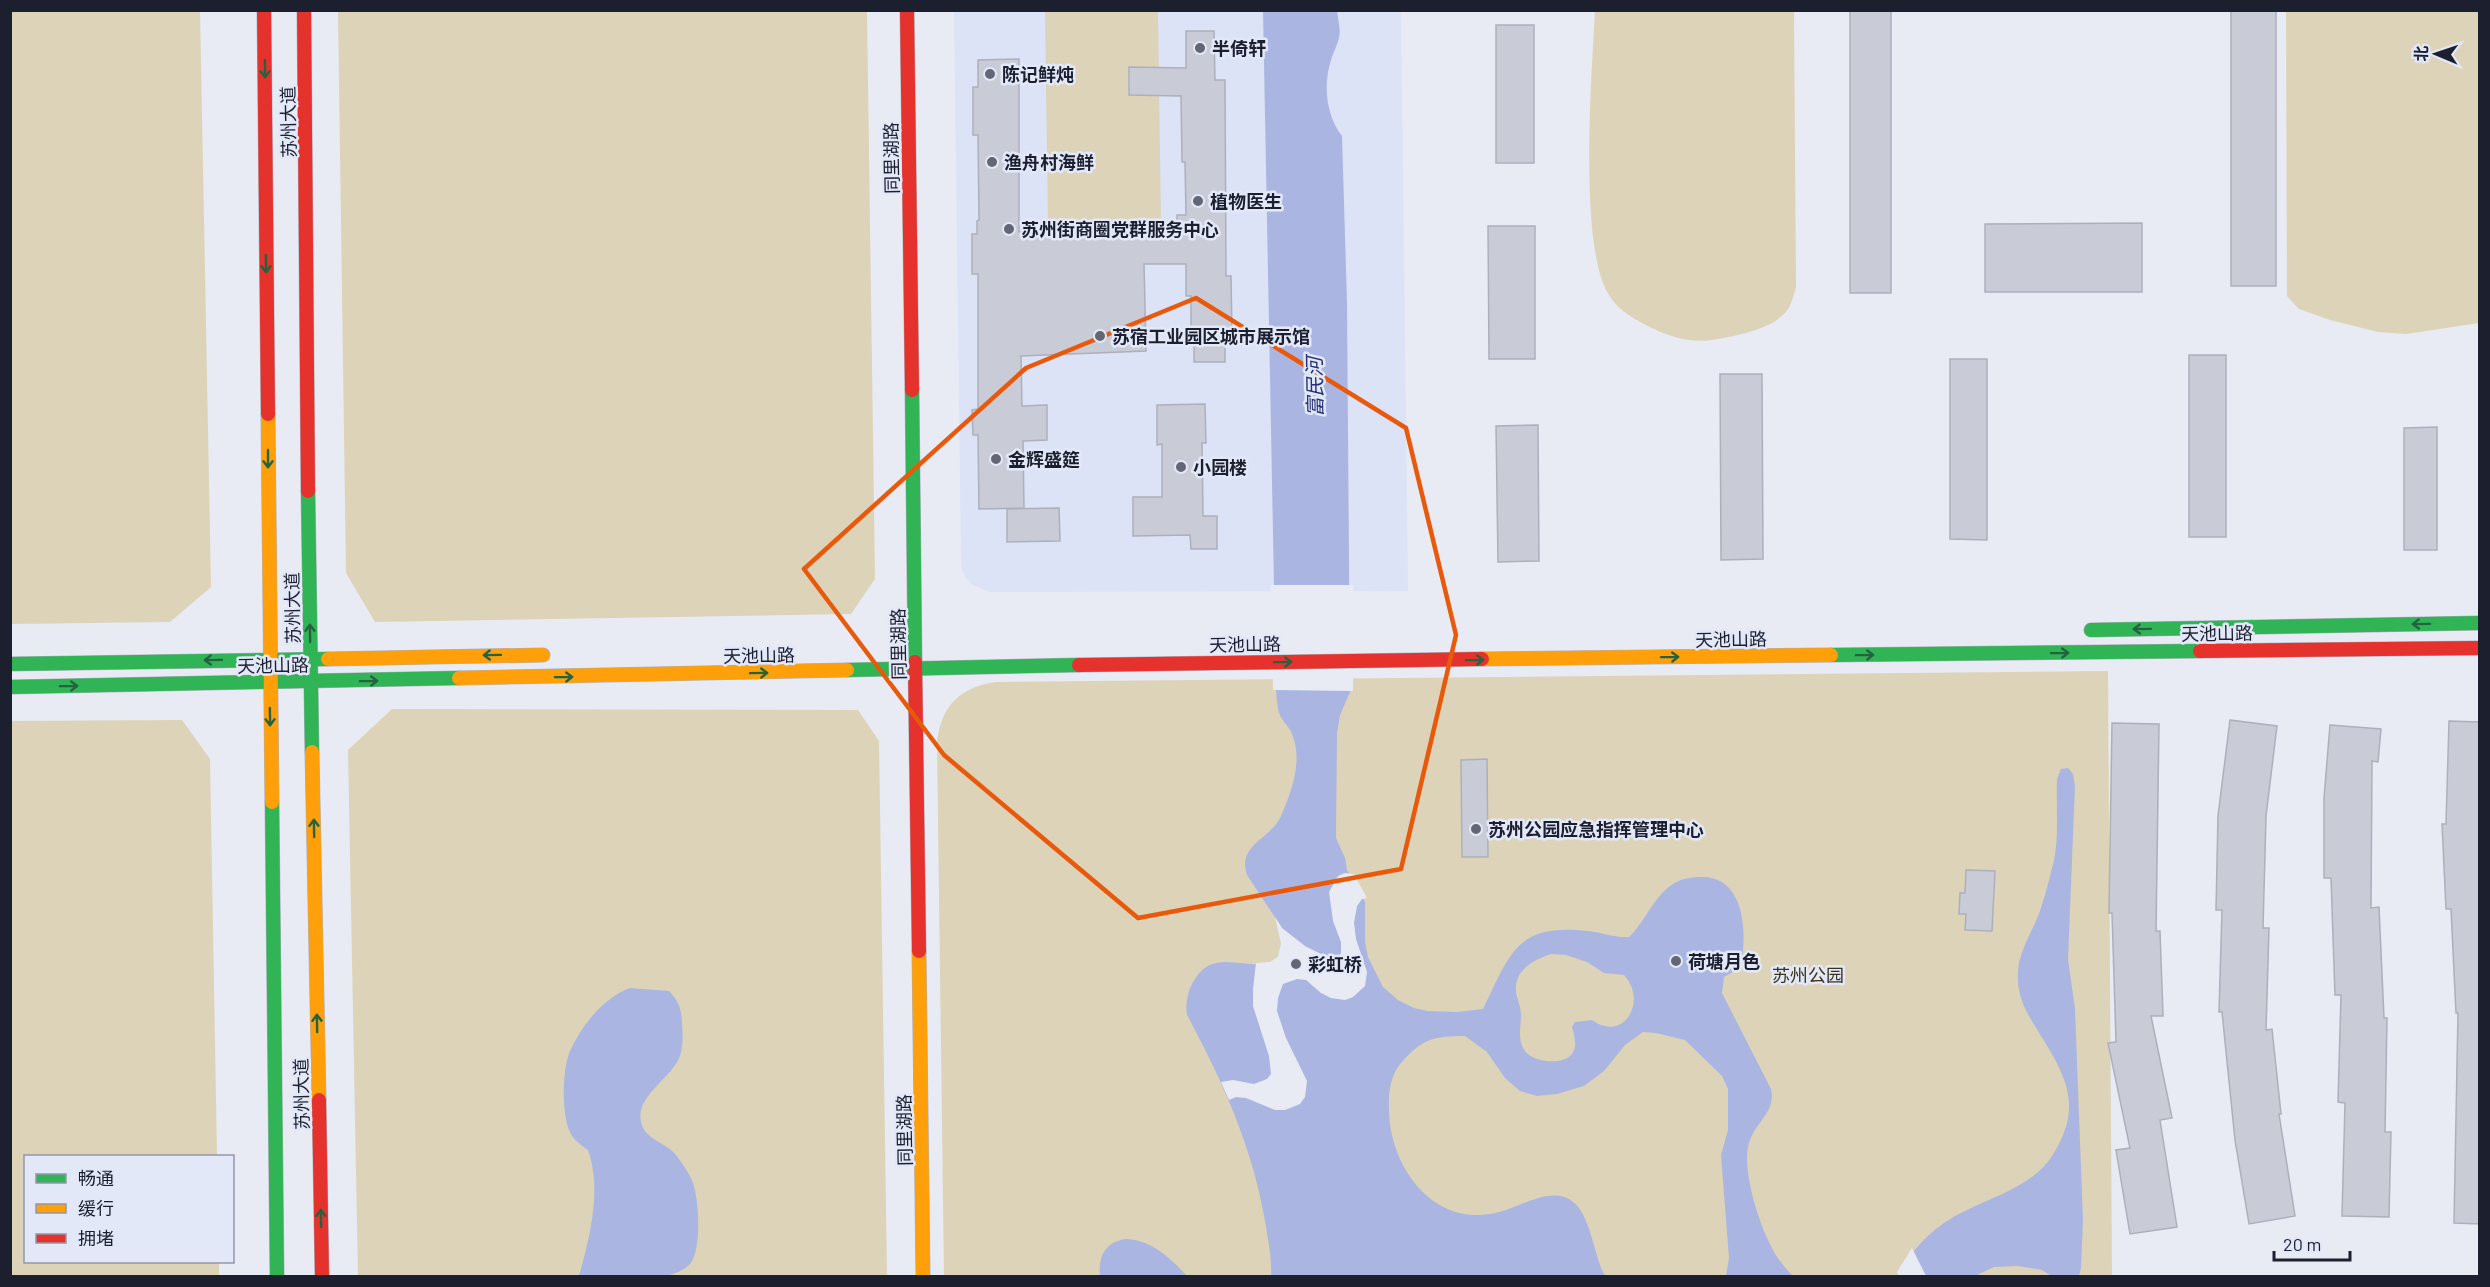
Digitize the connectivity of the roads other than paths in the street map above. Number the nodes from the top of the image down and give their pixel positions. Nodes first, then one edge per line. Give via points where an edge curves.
1 (264, 10) edge
2 (304, 10) edge
3 (907, 10) edge
4 (2480, 623) edge
5 (2076, 630) dead end
6 (2480, 648) edge
7 (560, 654) dead end
8 (310, 658) junction
9 (270, 659) junction
10 (10, 664) edge
11 (916, 669) junction
12 (270, 683) junction
13 (311, 683) junction
14 (10, 687) edge
15 (277, 1276) edge
16 (322, 1276) edge
17 (923, 1276) edge

1 -> 9 street, 苏州大道
8 -> 2 street, 苏州大道
3 - 11 street, 同里湖路
4 -> 5 street, 天池山路
11 -> 6 street, 天池山路
7 -> 8 street, 天池山路
8 - 9 street, 天池山路
8 - 13 street, 苏州大道
9 -> 10 street, 天池山路
9 - 12 street, 苏州大道
13 -> 11 street, 天池山路
11 - 17 street, 同里湖路
12 - 13 street, 天池山路
14 -> 12 street, 天池山路
12 -> 15 street, 苏州大道
16 -> 13 street, 苏州大道

